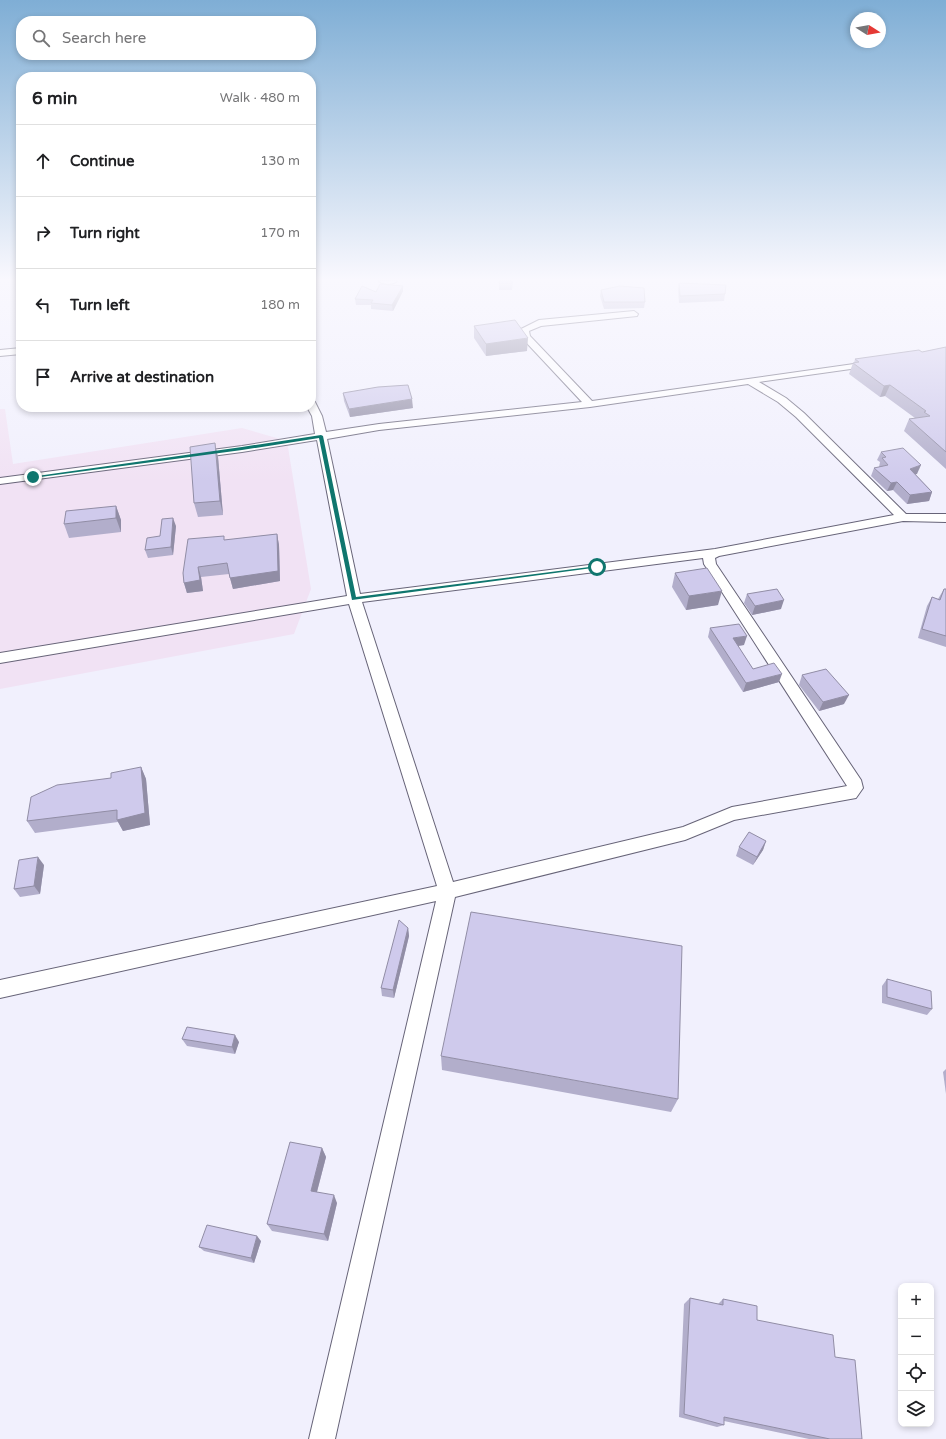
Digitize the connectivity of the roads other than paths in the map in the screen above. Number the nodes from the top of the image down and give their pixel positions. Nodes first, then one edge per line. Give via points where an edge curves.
1 (537, 348) edge
2 (16, 351) edge
3 (0, 353) edge
4 (883, 361) edge
5 (750, 381) junction
6 (590, 404) junction
7 (315, 412) edge
8 (321, 436) junction
9 (0, 481) edge
10 (904, 517) junction
11 (946, 518) edge
12 (715, 553) junction
13 (354, 599) junction
14 (0, 658) edge
15 (447, 891) junction
16 (0, 989) edge
17 (322, 1439) edge

1 - 6 street
2 - 3 street
4 - 5 street
5 - 6 street
5 - 10 street via 782,400 800,415
6 - 8 street via 458,417
7 - 8 street
8 - 9 street
8 - 13 street
10 - 11 street
10 - 12 street
12 - 13 street
12 - 15 street via 709,557 710,564 855,784 855,788 850,792 732,814 685,833
13 - 14 street
13 - 15 street
15 - 16 street
15 - 17 street

